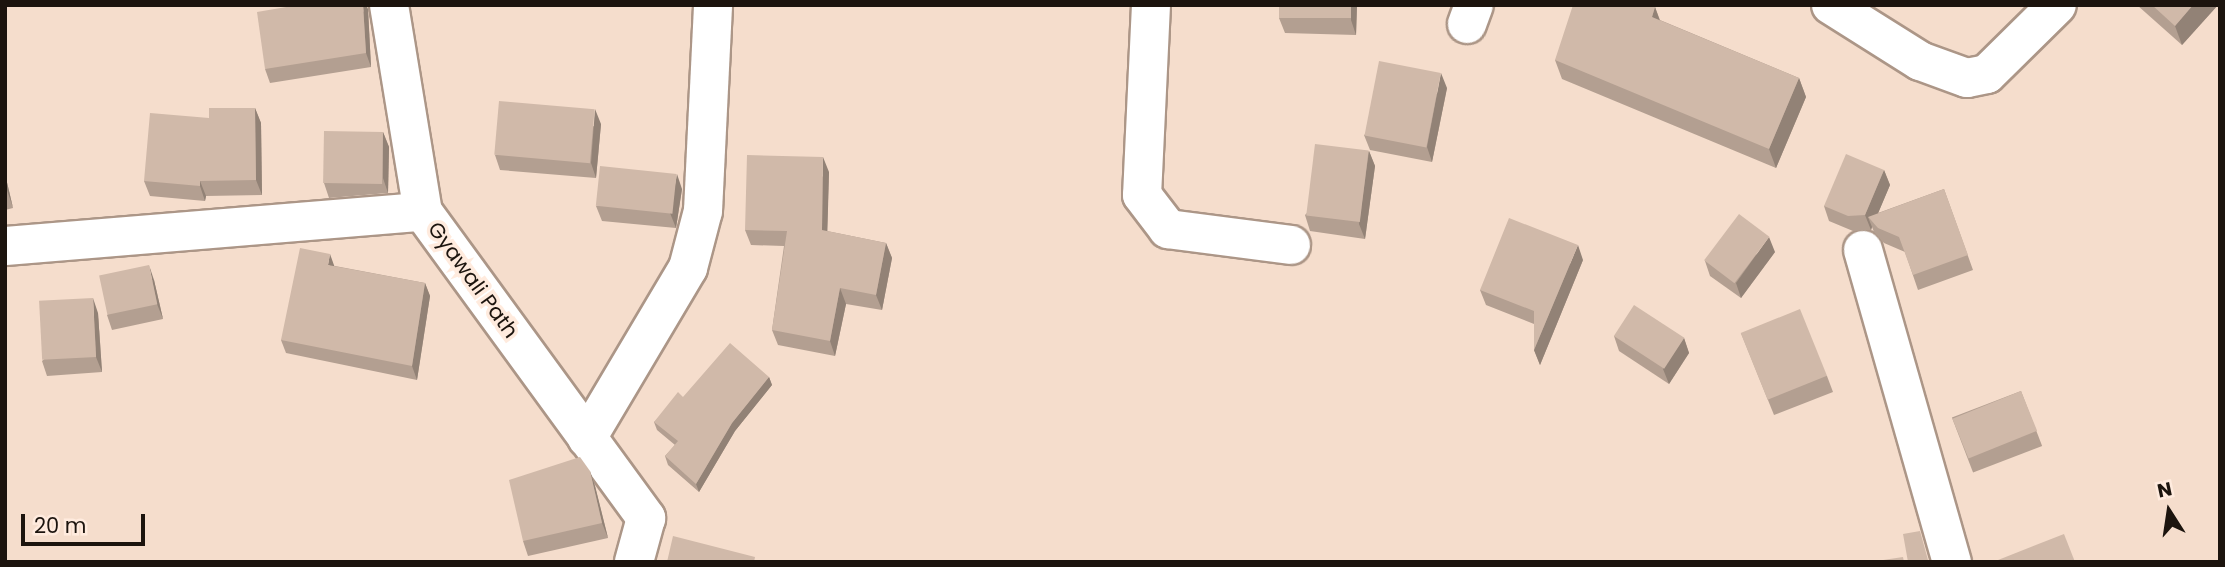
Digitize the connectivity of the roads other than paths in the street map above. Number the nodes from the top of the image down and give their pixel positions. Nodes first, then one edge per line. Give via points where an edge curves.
1 (389, 5) edge
2 (713, 5) edge
3 (1151, 5) edge
4 (1831, 5) edge
5 (2057, 5) edge
6 (423, 212) junction
7 (1291, 244) dead end
8 (5, 246) edge
9 (1863, 250) dead end
10 (587, 438) junction
11 (635, 562) edge
12 (1952, 562) edge

1 - 6 street, Gyawali Path
2 - 10 street via 703,211 688,268
3 - 7 street via 1142,195 1168,229
4 - 5 street via 1920,61 1968,78 1987,74
6 - 8 street
6 - 10 street, Gyawali Path
9 - 12 street
10 - 11 street, Gyawali Path via 646,518

